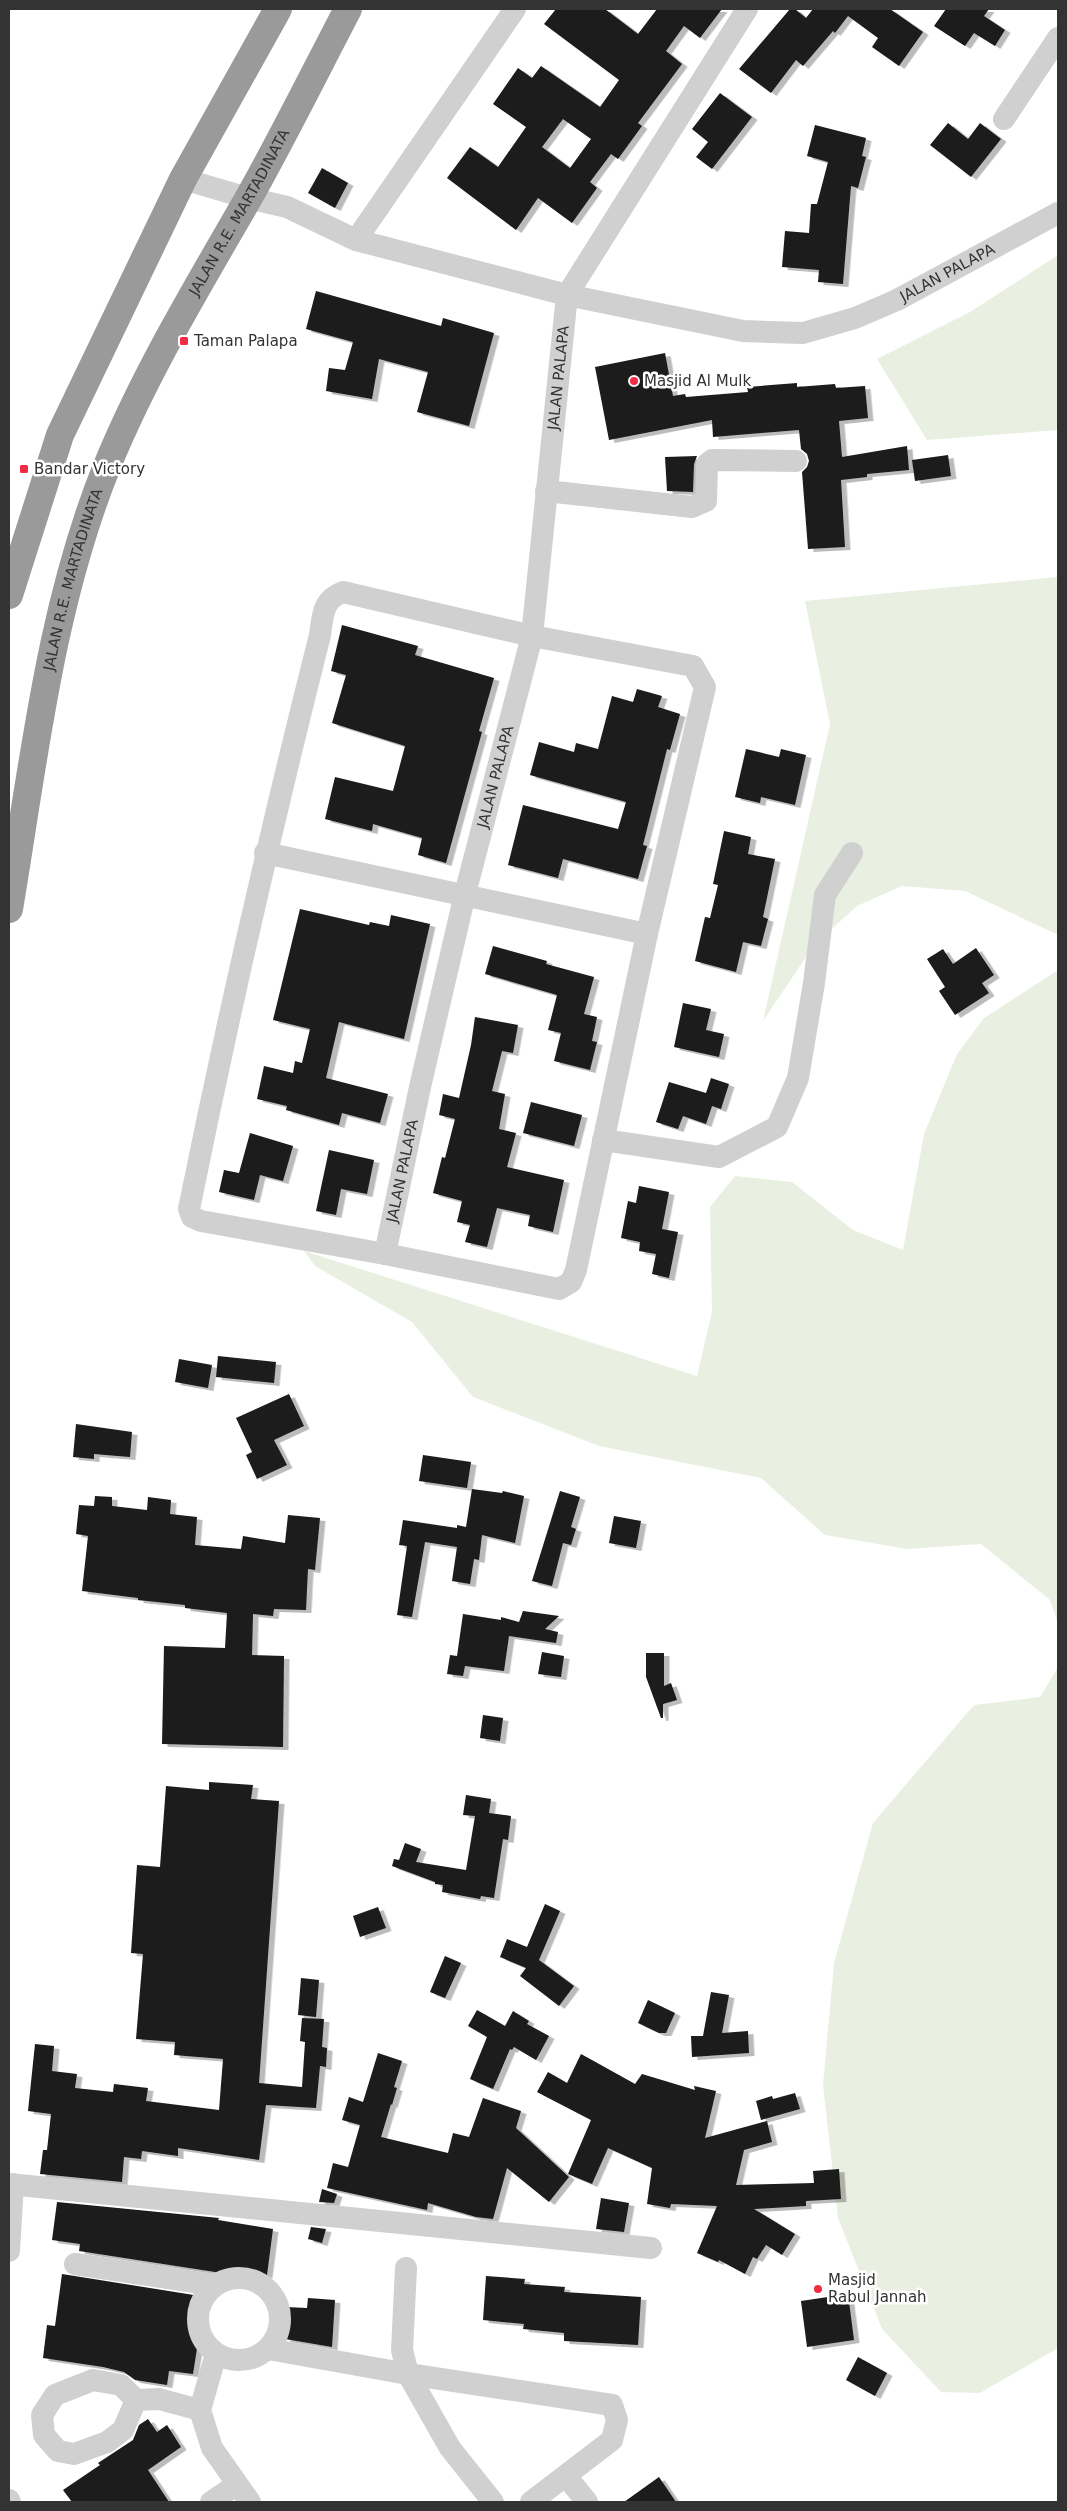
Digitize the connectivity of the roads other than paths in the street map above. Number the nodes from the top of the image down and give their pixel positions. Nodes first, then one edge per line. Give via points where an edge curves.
1 (278, 9) edge
2 (348, 9) edge
3 (514, 9) edge
4 (747, 9) edge
5 (1058, 38) edge
6 (1004, 119) dead end
7 (183, 179) junction
8 (248, 198) junction
9 (1058, 214) edge
10 (356, 240) junction
11 (567, 295) junction
12 (796, 461) dead end
13 (546, 491) junction
14 (9, 595) edge
15 (532, 636) junction
16 (265, 853) junction
17 (852, 853) dead end
18 (465, 894) junction
19 (9, 909) edge
20 (647, 934) junction
21 (603, 1140) junction
22 (385, 1254) junction
23 (11, 2184) edge
24 (651, 2248) dead end
25 (9, 2251) edge
26 (75, 2264) dead end
27 (406, 2268) dead end
28 (214, 2285) junction
29 (268, 2349) junction
30 (216, 2354) junction
31 (408, 2374) junction
32 (136, 2400) dead end
33 (200, 2410) junction
34 (566, 2476) junction
35 (236, 2485) junction
36 (211, 2502) edge
37 (250, 2502) edge
38 (493, 2502) edge
39 (531, 2502) edge
40 (587, 2502) edge

1 - 7 highway
2 - 8 highway, JALAN R.E. MARTADINATA
3 - 10 street
4 - 11 street, JALAN PALAPA
5 - 6 street
7 - 8 street, JALAN PALAPA
7 - 14 highway via 60,435
8 - 10 street, JALAN PALAPA via 287,207
8 - 19 highway, JALAN R.E. MARTADINATA via 143,387 107,467 77,552 55,634
9 - 11 street, JALAN PALAPA via 897,300 855,318 803,332 743,331
10 - 11 street, JALAN PALAPA
11 - 13 street, JALAN PALAPA
12 - 13 street via 712,460 706,470 706,501 692,507
13 - 15 street, JALAN PALAPA
15 - 16 street via 343,592 333,596 324,606 320,635
15 - 18 street, JALAN PALAPA
15 - 20 street via 692,666 705,686
16 - 18 street
16 - 22 street via 189,1209 192,1217 201,1221
17 - 21 street via 824,895 798,1078 777,1127 719,1157
18 - 20 street
18 - 22 street, JALAN PALAPA
20 - 21 street
21 - 22 street via 576,1270 571,1282 559,1289
23 - 24 street
23 - 25 street
26 - 28 street
27 - 31 street via 402,2350
28 - 29 street via 240,2277 266,2287 275,2298 280,2318 276,2338
28 - 30 street via 199,2307 198,2320 200,2333
29 - 30 street via 243,2360
29 - 31 street
30 - 33 street
31 - 34 street via 612,2405 616,2420 612,2440
31 - 38 street via 450,2448
32 - 33 street via 159,2399
33 - 35 street via 212,2448
34 - 39 street
34 - 40 street
35 - 36 street
35 - 37 street

